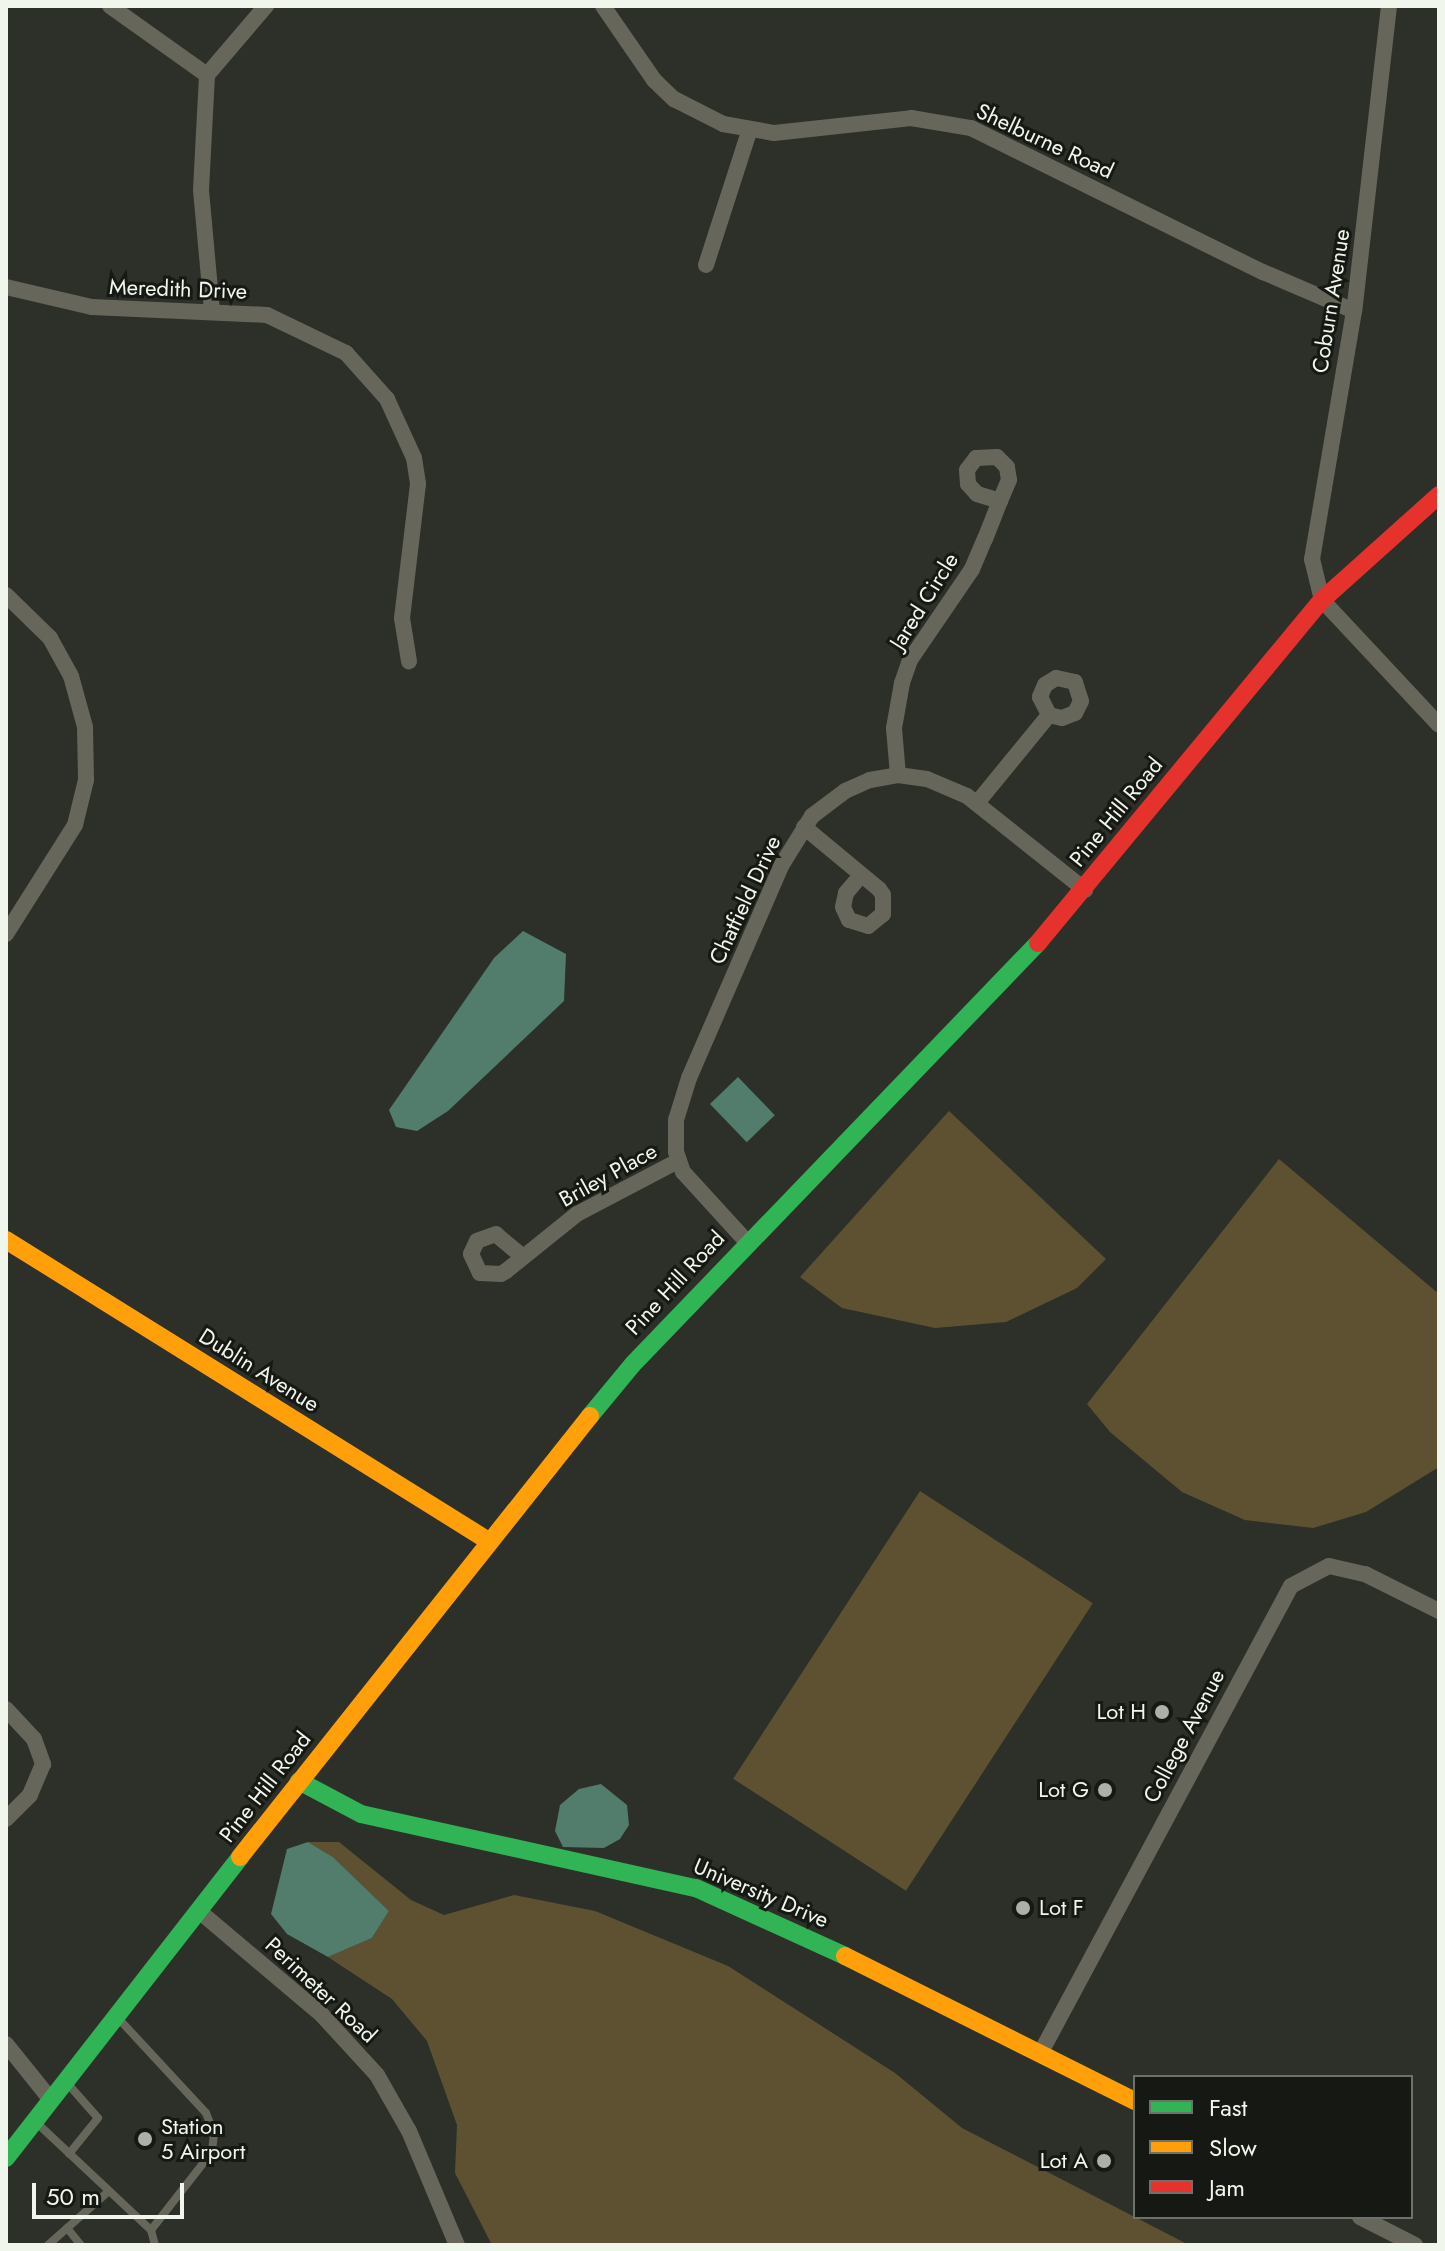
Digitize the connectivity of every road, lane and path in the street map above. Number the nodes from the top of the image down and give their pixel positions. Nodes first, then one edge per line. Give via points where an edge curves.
1 (110, 6) edge
2 (266, 6) edge
3 (603, 6) edge
4 (1389, 6) edge
5 (207, 75) junction
6 (749, 132) junction
7 (706, 265) dead end
8 (6, 287) edge
9 (212, 311) junction
10 (1354, 311) junction
11 (1439, 495) edge
12 (1000, 501) dead end
13 (6, 595) edge
14 (1322, 600) junction
15 (409, 661) dead end
16 (1049, 715) dead end
17 (1439, 725) edge
18 (898, 775) junction
19 (977, 803) junction
20 (804, 827) junction
21 (861, 875) dead end
22 (1085, 890) junction
23 (9, 924) edge
24 (678, 1161) junction
25 (6, 1240) edge
26 (747, 1242) junction
27 (523, 1257) dead end
28 (487, 1540) junction
29 (1439, 1611) edge
30 (6, 1709) edge
31 (299, 1781) junction
32 (6, 1819) edge
33 (199, 1911) junction
34 (116, 2017) junction
35 (6, 2044) edge
36 (1041, 2052) junction
37 (66, 2082) junction
38 (51, 2100) junction
39 (1133, 2100) edge
40 (34, 2121) junction
41 (69, 2154) junction
42 (6, 2158) edge
43 (109, 2191) junction
44 (1364, 2219) edge
45 (67, 2228) junction
46 (151, 2230) junction
47 (48, 2245) edge
48 (81, 2245) edge
49 (155, 2245) edge
50 (457, 2245) edge
51 (1415, 2245) edge

1 - 5 street
2 - 5 street
3 - 6 street, Shelburne Road via 637,59 674,99
4 - 10 street, Coburn Avenue
5 - 9 street via 201,190
6 - 7 street
6 - 10 street, Shelburne Road via 911,118 971,128 1263,272
8 - 9 street, Meredith Drive via 80,306
9 - 15 street, Meredith Drive via 267,315 346,353 403,425 418,484 402,618
10 - 14 street, Coburn Avenue via 1314,526 1312,559
11 - 14 street, Pine Hill Road
12 - 18 street, Jared Circle via 962,588 910,660 894,728
13 - 23 street via 50,638 71,676 85,727 86,780 75,825
14 - 17 street
14 - 22 street, Pine Hill Road
16 - 19 street
18 - 19 street, Chatfield Drive via 942,784
18 - 20 street, Chatfield Drive via 845,791
19 - 22 street, Chatfield Drive
20 - 21 street
20 - 24 street, Chatfield Drive via 781,866 689,1078 676,1120
22 - 26 street, Pine Hill Road
24 - 26 street
24 - 27 street, Briley Place via 577,1214
25 - 28 street, Dublin Avenue
26 - 28 street, Pine Hill Road via 633,1364
28 - 31 street, Pine Hill Road
29 - 36 street, College Avenue via 1365,1574 1329,1566 1291,1586
30 - 32 street via 34,1739 43,1764 30,1795
31 - 33 street, Pine Hill Road
31 - 36 street, University Drive via 361,1814 696,1888 760,1913
33 - 34 street, Pine Hill Road
33 - 50 street, Perimeter Road via 322,2015 377,2075 409,2131
34 - 37 street, Pine Hill Road
34 - 46 lane via 176,2074 206,2113 214,2133 212,2152
35 - 38 street
36 - 39 street, University Drive
37 - 38 street, Pine Hill Road
37 - 41 lane via 98,2118
38 - 40 street, Pine Hill Road
40 - 41 lane
40 - 42 street, Pine Hill Road
41 - 43 lane
43 - 45 lane
43 - 46 lane
44 - 51 street
45 - 47 lane
45 - 48 lane
46 - 49 lane

